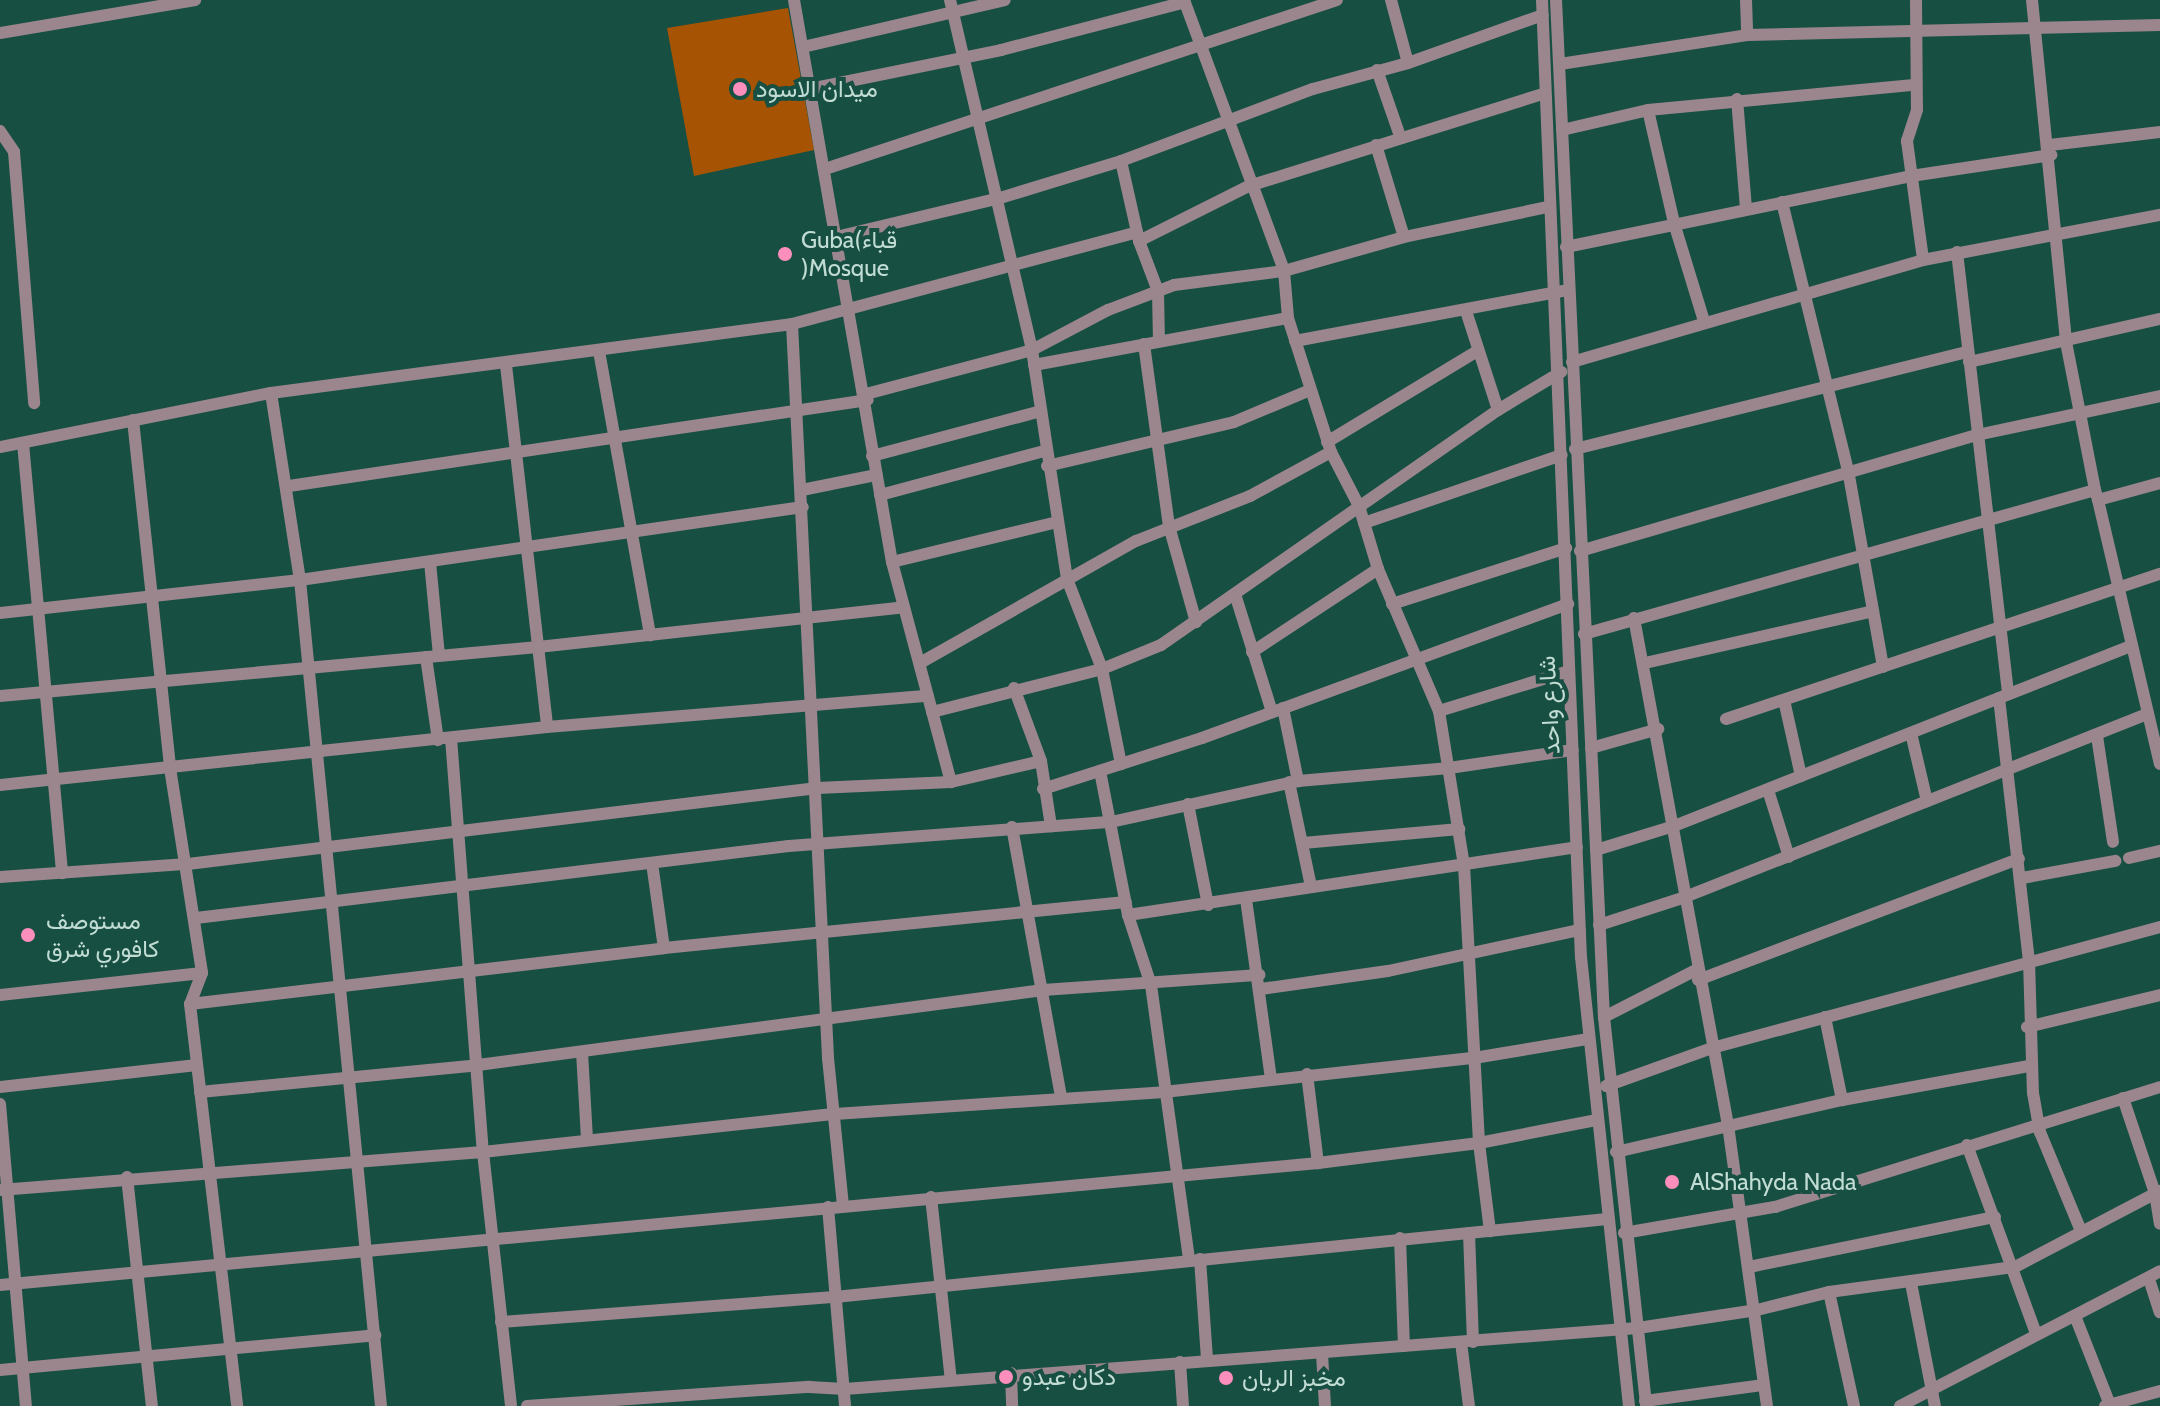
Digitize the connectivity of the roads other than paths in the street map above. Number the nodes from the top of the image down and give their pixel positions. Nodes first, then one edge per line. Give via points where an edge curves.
1 (195, 0) edge
2 (794, 0) edge
3 (1005, 0) edge
4 (1337, 0) edge
5 (1391, 0) edge
6 (1542, 0) edge
7 (1556, 0) edge
8 (1746, 0) edge
9 (1916, 0) edge
10 (2032, 0) edge
11 (1184, 1) edge
12 (952, 6) edge
13 (1543, 15) junction
14 (2160, 25) edge
15 (1917, 27) junction
16 (2035, 30) junction
17 (0, 33) edge
18 (1747, 35) junction
19 (1199, 45) junction
20 (803, 47) junction
21 (963, 58) junction
22 (1408, 63) junction
23 (1560, 64) junction
24 (1377, 70) junction
25 (1914, 85) junction
26 (810, 89) junction
27 (1543, 94) junction
28 (1737, 99) junction
29 (1648, 110) junction
30 (1228, 119) junction
31 (979, 122) junction
32 (1562, 130) junction
33 (0, 131) edge
34 (2160, 132) edge
35 (1400, 136) junction
36 (1376, 145) junction
37 (2050, 150) junction
38 (1121, 161) junction
39 (825, 169) junction
40 (1911, 176) junction
41 (1249, 186) junction
42 (1000, 198) junction
43 (1782, 202) junction
44 (1548, 207) junction
45 (1746, 209) junction
46 (2160, 215) edge
47 (1674, 223) junction
48 (2054, 233) junction
49 (836, 237) junction
50 (1138, 237) junction
51 (1404, 237) junction
52 (1566, 247) junction
53 (1957, 252) junction
54 (1923, 260) junction
55 (1016, 267) junction
56 (1284, 271) junction
57 (1158, 291) junction
58 (1562, 291) junction
59 (1802, 292) junction
60 (850, 311) junction
61 (1466, 311) junction
62 (1288, 318) junction
63 (2160, 319) edge
64 (1704, 321) junction
65 (792, 324) junction
66 (1159, 341) junction
67 (1295, 341) junction
68 (2066, 342) junction
69 (1144, 344) junction
70 (1032, 350) junction
71 (599, 351) junction
72 (1477, 351) junction
73 (1968, 357) junction
74 (1572, 362) junction
75 (506, 365) junction
76 (1034, 365) junction
77 (1561, 372) junction
78 (1826, 384) junction
79 (1310, 390) junction
80 (271, 393) junction
81 (2160, 396) edge
82 (867, 397) junction
83 (34, 403) dead end
84 (796, 409) junction
85 (1498, 410) junction
86 (1041, 411) junction
87 (2077, 412) junction
88 (133, 420) junction
89 (1977, 435) junction
90 (1156, 439) junction
91 (615, 441) junction
92 (23, 443) junction
93 (0, 447) edge
94 (1329, 447) junction
95 (1575, 449) junction
96 (1044, 451) junction
97 (517, 454) junction
98 (1562, 455) junction
99 (872, 456) junction
100 (1047, 466) junction
101 (1848, 470) junction
102 (876, 475) junction
103 (2160, 483) edge
104 (289, 486) junction
105 (802, 490) junction
106 (880, 495) junction
107 (2097, 495) junction
108 (1359, 506) junction
109 (803, 507) junction
110 (1987, 521) junction
111 (1057, 522) junction
112 (1364, 523) junction
113 (1169, 526) junction
114 (634, 535) junction
115 (1566, 548) junction
116 (528, 549) junction
117 (1580, 551) junction
118 (1865, 556) junction
119 (430, 562) junction
120 (892, 562) junction
121 (1378, 569) junction
122 (2160, 574) edge
123 (1067, 579) junction
124 (300, 580) junction
125 (2118, 587) junction
126 (1235, 594) junction
127 (152, 597) junction
128 (1392, 604) junction
129 (1568, 604) junction
130 (904, 607) junction
131 (37, 610) junction
132 (1873, 611) junction
133 (0, 613) edge
134 (1634, 618) junction
135 (810, 619) junction
136 (1196, 622) junction
137 (2000, 629) junction
138 (1584, 634) junction
139 (650, 635) junction
140 (2132, 646) junction
141 (538, 647) junction
142 (1252, 652) junction
143 (433, 656) junction
144 (1416, 659) junction
145 (920, 663) junction
146 (1645, 663) junction
147 (1883, 667) junction
148 (1102, 669) junction
149 (307, 670) junction
150 (1569, 671) junction
151 (161, 681) junction
152 (1014, 688) junction
153 (45, 692) junction
154 (2160, 695) edge
155 (0, 696) edge
156 (928, 696) junction
157 (2004, 696) junction
158 (1784, 700) junction
159 (814, 702) junction
160 (1570, 705) junction
161 (1589, 706) junction
162 (2146, 708) junction
163 (1278, 710) junction
164 (1439, 711) junction
165 (932, 712) junction
166 (1726, 719) dead end
167 (547, 727) junction
168 (1658, 729) junction
169 (1911, 733) junction
170 (2097, 736) junction
171 (444, 739) junction
172 (1591, 748) junction
173 (1573, 750) junction
174 (316, 753) junction
175 (1041, 761) junction
176 (1121, 764) junction
177 (2160, 764) edge
178 (170, 768) junction
179 (1449, 768) junction
180 (1100, 771) junction
181 (2009, 771) junction
182 (1801, 776) junction
183 (54, 780) junction
184 (951, 782) junction
185 (1294, 782) junction
186 (0, 785) edge
187 (817, 788) junction
188 (1043, 789) junction
189 (1768, 790) junction
190 (1927, 801) junction
191 (1188, 804) junction
192 (1111, 822) junction
193 (1051, 826) junction
194 (1674, 826) junction
195 (1012, 827) junction
196 (461, 829) junction
197 (1459, 829) junction
198 (2113, 842) dead end
199 (820, 843) junction
200 (1303, 843) junction
201 (324, 846) junction
202 (1577, 847) junction
203 (1596, 850) junction
204 (2160, 851) edge
205 (1789, 857) junction
206 (2129, 858) dead end
207 (2019, 859) junction
208 (2115, 861) dead end
209 (652, 863) junction
210 (188, 864) junction
211 (1464, 865) junction
212 (62, 873) junction
213 (0, 877) edge
214 (2022, 878) junction
215 (465, 884) junction
216 (1311, 886) junction
217 (1685, 897) junction
218 (1246, 899) junction
219 (329, 900) junction
220 (1208, 905) junction
221 (1127, 908) junction
222 (1028, 910) junction
223 (196, 918) junction
224 (1599, 925) junction
225 (2160, 927) edge
226 (1580, 930) junction
227 (823, 931) junction
228 (664, 948) junction
229 (1468, 956) junction
230 (2029, 960) junction
231 (202, 973) junction
232 (471, 975) junction
233 (1259, 975) junction
234 (1697, 975) junction
235 (1151, 985) junction
236 (1261, 989) junction
237 (339, 990) junction
238 (1043, 990) junction
239 (0, 995) edge
240 (2160, 995) edge
241 (190, 1004) junction
242 (1604, 1017) junction
243 (1825, 1017) junction
244 (826, 1020) junction
245 (2027, 1027) junction
246 (1588, 1039) junction
247 (1712, 1048) junction
248 (582, 1052) junction
249 (1474, 1058) junction
250 (197, 1065) junction
251 (478, 1065) junction
252 (2029, 1066) junction
253 (1307, 1074) junction
254 (347, 1078) junction
255 (1271, 1079) junction
256 (1611, 1086) junction
257 (0, 1087) edge
258 (1592, 1087) junction
259 (2160, 1087) edge
260 (200, 1092) junction
261 (1164, 1092) junction
262 (1061, 1097) junction
263 (2123, 1098) junction
264 (1842, 1100) junction
265 (0, 1104) edge
266 (835, 1114) junction
267 (1596, 1120) junction
268 (2038, 1123) junction
269 (1728, 1125) junction
270 (587, 1139) junction
271 (1479, 1143) junction
272 (1967, 1145) junction
273 (483, 1152) junction
274 (1616, 1152) junction
275 (356, 1162) junction
276 (1318, 1163) junction
277 (206, 1170) junction
278 (1179, 1176) junction
279 (127, 1177) junction
280 (4, 1190) edge
281 (2158, 1192) edge
282 (931, 1197) junction
283 (843, 1206) junction
284 (828, 1207) junction
285 (1739, 1215) junction
286 (1995, 1217) junction
287 (1607, 1219) junction
288 (2160, 1224) edge
289 (1490, 1231) junction
290 (2081, 1231) junction
291 (1469, 1233) junction
292 (1624, 1233) junction
293 (491, 1238) junction
294 (1400, 1238) junction
295 (367, 1247) junction
296 (1194, 1259) junction
297 (217, 1261) junction
298 (1749, 1267) junction
299 (2015, 1267) junction
300 (139, 1270) junction
301 (2154, 1275) edge
302 (1911, 1283) junction
303 (15, 1284) junction
304 (0, 1285) edge
305 (942, 1287) junction
306 (1829, 1292) junction
307 (835, 1297) junction
308 (1757, 1310) junction
309 (2160, 1312) edge
310 (2075, 1316) junction
311 (501, 1322) junction
312 (1619, 1327) junction
313 (1638, 1328) junction
314 (2036, 1334) junction
315 (375, 1335) junction
316 (1467, 1342) junction
317 (1404, 1346) junction
318 (229, 1349) junction
319 (1322, 1353) junction
320 (146, 1357) junction
321 (1207, 1359) junction
322 (1180, 1362) junction
323 (22, 1368) junction
324 (0, 1370) edge
325 (1011, 1373) junction
326 (951, 1380) junction
327 (1764, 1385) junction
328 (1933, 1387) junction
329 (845, 1389) junction
330 (2160, 1391) edge
331 (667, 1402) edge
332 (1645, 1403) edge
333 (586, 1404) edge
334 (2106, 1405) edge
335 (26, 1406) edge
336 (152, 1406) edge
337 (237, 1406) edge
338 (381, 1406) edge
339 (511, 1406) edge
340 (527, 1406) edge
341 (845, 1406) edge
342 (1012, 1406) edge
343 (1183, 1406) edge
344 (1325, 1406) edge
345 (1469, 1406) edge
346 (1629, 1406) edge
347 (1767, 1406) edge
348 (1854, 1406) edge
349 (1900, 1406) edge
350 (1935, 1406) edge

1 - 17 street
2 - 20 street
3 - 12 street
4 - 19 street
5 - 22 street
6 - 13 street, شارع واحد
7 - 23 street, شارع واحد
8 - 18 street
9 - 15 street
10 - 16 street
11 - 19 street
11 - 21 street
12 - 20 street
12 - 21 street
13 - 22 street
13 - 27 street, شارع واحد
14 - 16 street
15 - 16 street
15 - 18 street
15 - 25 street
16 - 37 street
18 - 23 street
19 - 30 street
19 - 31 street
20 - 26 street
21 - 26 street
21 - 31 street
22 - 24 street
23 - 32 street, شارع واحد
24 - 30 street
24 - 35 street
25 - 28 street
25 - 40 street via 1917,110 1907,141
26 - 39 street
27 - 35 street
27 - 44 street, شارع واحد
28 - 29 street
28 - 45 street
29 - 32 street
29 - 47 street
30 - 38 street
30 - 41 street
31 - 39 street
31 - 42 street
32 - 52 street, شارع واحد
33 - 83 street via 14,152
34 - 37 street
35 - 36 street
36 - 41 street
36 - 51 street
37 - 40 street
37 - 48 street
38 - 42 street
38 - 50 street
39 - 49 street
40 - 43 street
40 - 54 street
41 - 50 street
41 - 56 street
42 - 49 street
42 - 55 street
43 - 45 street
43 - 59 street
44 - 51 street
44 - 58 street, شارع واحد
45 - 47 street
46 - 48 street
47 - 52 street
47 - 64 street
48 - 53 street
48 - 68 street
49 - 60 street
50 - 55 street
50 - 57 street
51 - 56 street
52 - 58 street, شارع واحد
53 - 54 street
53 - 73 street
54 - 59 street
55 - 60 street
55 - 70 street
56 - 57 street
56 - 62 street
57 - 66 street
57 - 70 street
58 - 61 street
58 - 74 street, شارع واحد
58 - 77 street, شارع واحد
59 - 64 street
59 - 78 street
60 - 65 street
60 - 82 street
61 - 67 street
61 - 72 street
62 - 66 street
62 - 67 street
63 - 68 street
64 - 74 street
65 - 71 street
65 - 84 street
66 - 69 street
67 - 79 street
68 - 73 street
68 - 87 street
69 - 76 street
69 - 90 street
70 - 76 street
70 - 82 street
71 - 75 street
71 - 91 street
72 - 85 street
72 - 94 street
73 - 78 street
73 - 89 street
74 - 95 street, شارع واحد
75 - 80 street
75 - 97 street
76 - 86 street
77 - 85 street
77 - 98 street, شارع واحد
78 - 95 street
78 - 101 street
79 - 90 street via 1234,422
79 - 94 street
80 - 88 street
80 - 104 street
81 - 87 street
82 - 84 street
82 - 99 street
84 - 91 street
84 - 105 street
85 - 108 street
86 - 96 street
86 - 99 street
87 - 89 street
87 - 107 street
88 - 92 street
88 - 127 street
89 - 101 street
89 - 110 street
90 - 100 street
90 - 113 street
91 - 97 street
91 - 114 street
92 - 93 street
92 - 131 street
94 - 108 street
94 - 113 street via 1250,496
95 - 117 street, شارع واحد
96 - 100 street
96 - 106 street
97 - 104 street
97 - 116 street
98 - 112 street
98 - 115 street, شارع واحد
99 - 102 street
100 - 111 street
101 - 117 street
101 - 118 street
102 - 105 street
102 - 106 street
103 - 107 street
104 - 124 street
105 - 109 street
106 - 120 street
107 - 110 street
107 - 125 street
108 - 112 street
108 - 126 street
109 - 114 street
109 - 135 street
110 - 118 street
110 - 137 street
111 - 120 street
111 - 123 street
112 - 121 street
113 - 123 street
113 - 136 street
114 - 116 street
114 - 139 street
115 - 128 street
115 - 129 street, شارع واحد
116 - 119 street
116 - 141 street
117 - 138 street, شارع واحد
118 - 132 street
118 - 134 street
119 - 124 street
119 - 143 street
120 - 130 street
121 - 128 street
121 - 142 street
122 - 125 street
123 - 145 street
123 - 148 street
124 - 127 street
124 - 149 street
125 - 137 street
125 - 140 street
126 - 136 street
126 - 142 street
127 - 131 street
127 - 151 street
128 - 144 street
129 - 144 street
129 - 150 street, شارع واحد
130 - 135 street
130 - 145 street
131 - 133 street
131 - 153 street
132 - 146 street
132 - 147 street
134 - 138 street
134 - 146 street
135 - 139 street
135 - 159 street
136 - 148 street via 1161,645
137 - 147 street
137 - 157 street
138 - 161 street, شارع واحد
139 - 141 street
140 - 157 street
140 - 162 street
141 - 143 street
141 - 167 street
142 - 163 street
143 - 149 street
143 - 171 street
144 - 163 street
144 - 164 street
145 - 156 street
146 - 168 street
147 - 158 street
148 - 152 street
148 - 176 street
149 - 151 street
149 - 174 street
150 - 160 street, شارع واحد
150 - 164 street
151 - 153 street
151 - 178 street
152 - 165 street
152 - 175 street
153 - 155 street
153 - 183 street
154 - 162 street
156 - 159 street
156 - 165 street
157 - 169 street
157 - 181 street
158 - 166 street
158 - 182 street
159 - 167 street
159 - 187 street
160 - 161 street
160 - 173 street, شارع واحد
161 - 172 street, شارع واحد
162 - 170 street
162 - 177 street
163 - 176 street
163 - 185 street
164 - 179 street
165 - 184 street
167 - 171 street
168 - 172 street
168 - 194 street
169 - 182 street
169 - 190 street
170 - 181 street
170 - 198 street
171 - 174 street
171 - 196 street
172 - 203 street, شارع واحد
173 - 179 street
173 - 202 street, شارع واحد
174 - 178 street
174 - 201 street
175 - 184 street
175 - 188 street
176 - 180 street
178 - 183 street
178 - 210 street
179 - 185 street
179 - 197 street
180 - 188 street
180 - 192 street
181 - 190 street
181 - 207 street
182 - 189 street
183 - 186 street
183 - 212 street
184 - 187 street
185 - 191 street
185 - 200 street
187 - 196 street
187 - 199 street
188 - 193 street
189 - 194 street
189 - 205 street
190 - 205 street
191 - 192 street
191 - 220 street
192 - 193 street
192 - 221 street
193 - 195 street
194 - 203 street
194 - 217 street
195 - 199 street
195 - 222 street
196 - 201 street
196 - 215 street
197 - 200 street
197 - 211 street
199 - 209 street
199 - 227 street
200 - 216 street
201 - 210 street
201 - 219 street
202 - 211 street
202 - 226 street, شارع واحد
203 - 224 street, شارع واحد
204 - 206 street
205 - 217 street
207 - 214 street
207 - 234 street
208 - 214 street
209 - 215 street
209 - 228 street
210 - 212 street
210 - 223 street
211 - 216 street
211 - 229 street
212 - 213 street
214 - 230 street
215 - 219 street
215 - 232 street
216 - 218 street
217 - 224 street
217 - 234 street
218 - 220 street
218 - 233 street
219 - 223 street
219 - 237 street
220 - 221 street
221 - 222 street
221 - 235 street
222 - 227 street
222 - 238 street
223 - 231 street
224 - 242 street, شارع واحد
225 - 230 street
226 - 229 street
226 - 246 street, شارع واحد
227 - 228 street
227 - 244 street
228 - 232 street
229 - 236 street
229 - 249 street
230 - 243 street
230 - 245 street
231 - 239 street
231 - 241 street
232 - 237 street
232 - 251 street
233 - 235 street
233 - 236 street
234 - 242 street
234 - 247 street
235 - 238 street
235 - 261 street
236 - 255 street
237 - 241 street
237 - 254 street
238 - 244 street
238 - 262 street
240 - 245 street
241 - 250 street
242 - 256 street, شارع واحد
243 - 247 street
243 - 264 street
244 - 248 street
244 - 266 street
245 - 252 street
246 - 249 street
246 - 258 street, شارع واحد
247 - 256 street
247 - 269 street
248 - 251 street
248 - 270 street
249 - 253 street
249 - 271 street
250 - 257 street
250 - 260 street
251 - 254 street
251 - 273 street
252 - 264 street
252 - 268 street
253 - 255 street
253 - 276 street
254 - 260 street
254 - 275 street
255 - 261 street
256 - 258 street
256 - 274 street, شارع واحد
258 - 267 street, شارع واحد
259 - 263 street
260 - 277 street
261 - 262 street
261 - 278 street
262 - 266 street
263 - 268 street
263 - 281 street
264 - 269 street
265 - 280 street
266 - 270 street
266 - 283 street
267 - 271 street
267 - 287 street, شارع واحد
268 - 272 street
268 - 290 street
269 - 274 street
269 - 285 street
270 - 273 street
271 - 276 street
271 - 289 street
272 - 285 street
272 - 286 street
273 - 275 street
273 - 293 street
274 - 292 street, شارع واحد
275 - 277 street
275 - 295 street
276 - 278 street
277 - 279 street
277 - 297 street
278 - 282 street
278 - 296 street
279 - 280 street
279 - 300 street
280 - 303 street
281 - 288 street
281 - 290 street
282 - 283 street
282 - 305 street
283 - 284 street
284 - 293 street
284 - 307 street
285 - 292 street
285 - 298 street
286 - 298 street
286 - 299 street
287 - 289 street
287 - 312 street, شارع واحد
289 - 291 street
290 - 299 street
291 - 294 street
291 - 316 street
292 - 313 street, شارع واحد
293 - 295 street
293 - 311 street
294 - 296 street
294 - 317 street
295 - 297 street
295 - 315 street
296 - 305 street
296 - 321 street
297 - 300 street
297 - 318 street
298 - 308 street
299 - 302 street
299 - 314 street
300 - 303 street
300 - 320 street
301 - 309 street
301 - 310 street
302 - 306 street
302 - 328 street
303 - 304 street
303 - 323 street
305 - 307 street
305 - 326 street
306 - 308 street
306 - 348 street
307 - 311 street
307 - 329 street
308 - 313 street
308 - 327 street
310 - 314 street
310 - 334 street
311 - 339 street
312 - 313 street
312 - 316 street
312 - 346 street, شارع واحد
313 - 332 street, شارع واحد
314 - 328 street
315 - 318 street
315 - 338 street
316 - 317 street
316 - 345 street
317 - 319 street
318 - 320 street
318 - 337 street
319 - 321 street
319 - 344 street
320 - 323 street
320 - 336 street
321 - 322 street
322 - 325 street
322 - 343 street
323 - 324 street
323 - 335 street
325 - 326 street
325 - 342 street
326 - 329 street
327 - 332 street
327 - 347 street
328 - 349 street
328 - 350 street
329 - 331 street via 809,1387
329 - 341 street
330 - 334 street
331 - 333 street
333 - 340 street

